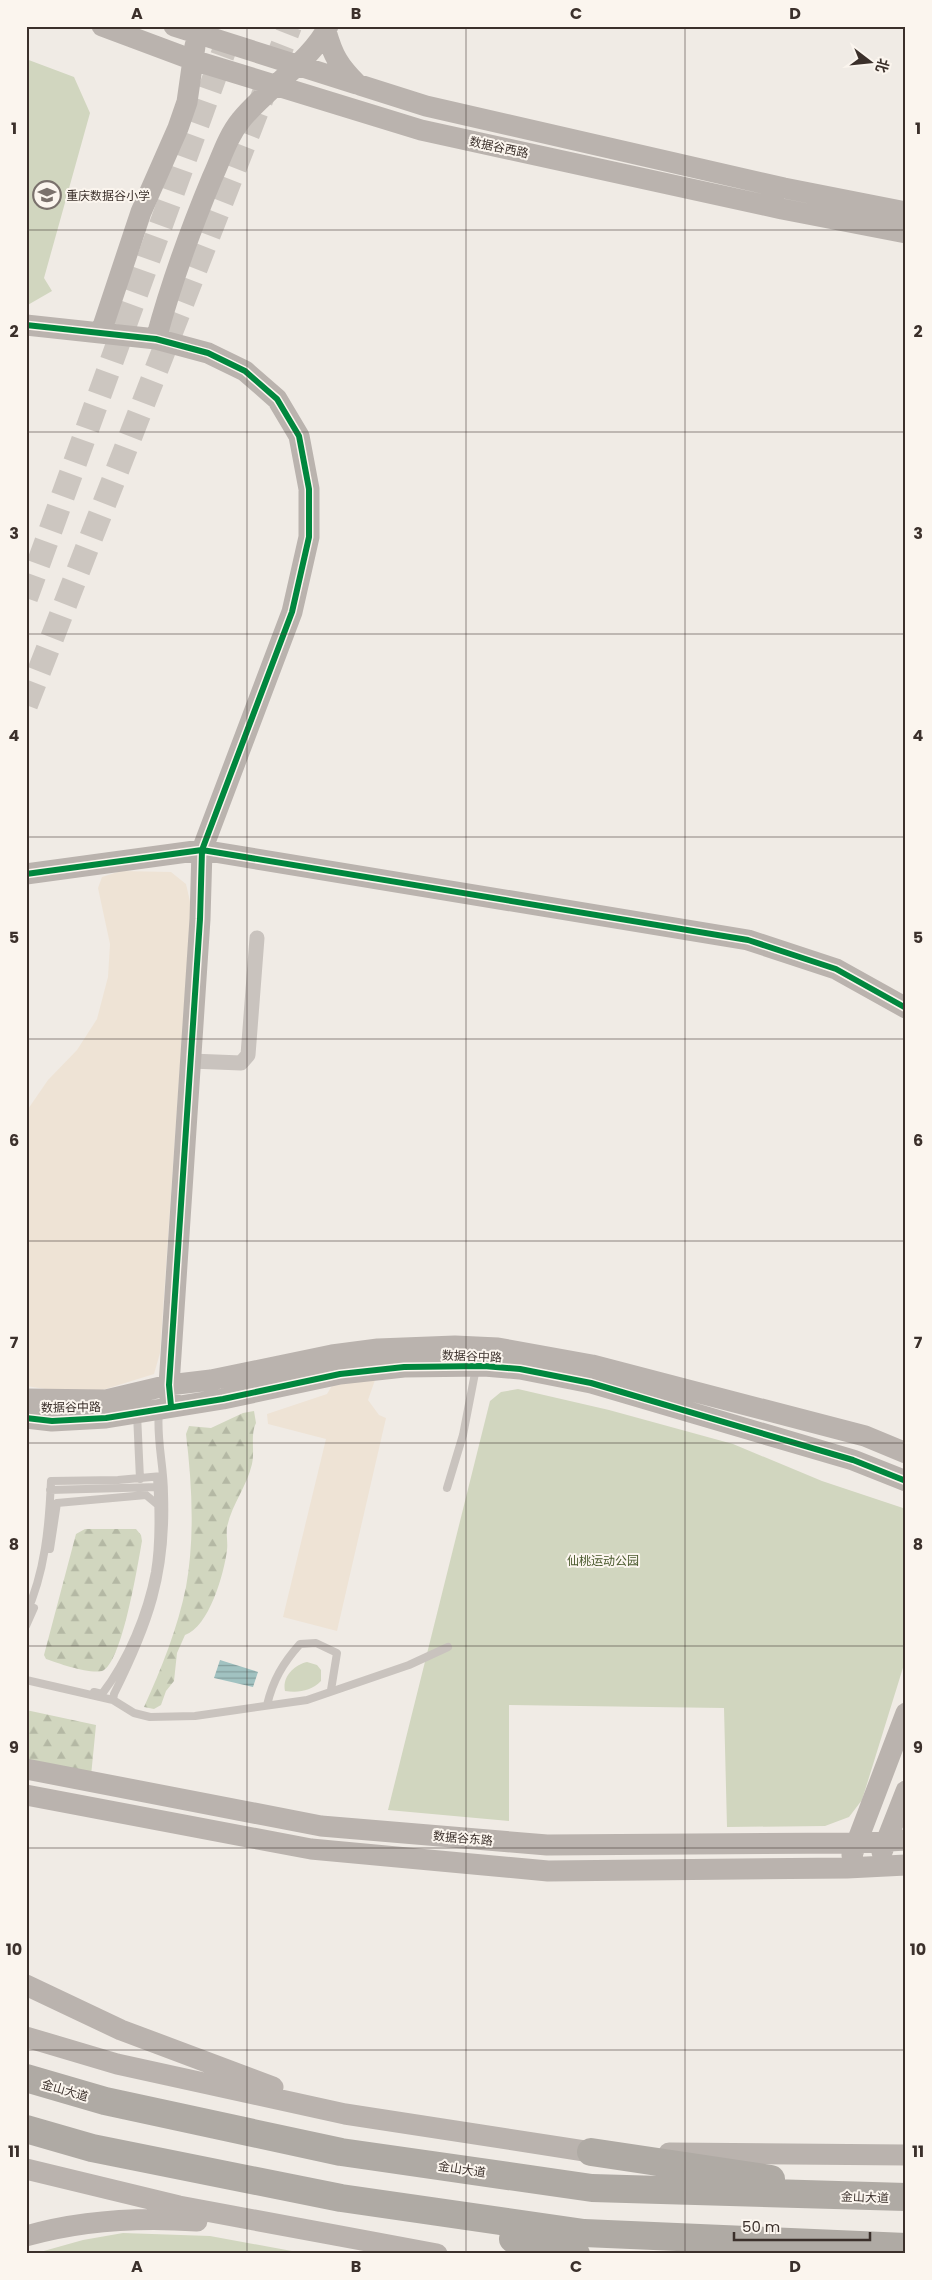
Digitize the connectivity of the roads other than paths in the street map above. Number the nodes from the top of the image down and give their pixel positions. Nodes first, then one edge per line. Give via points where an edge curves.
1 (102, 26) edge
2 (174, 26) edge
3 (327, 29) edge
4 (198, 31) edge
5 (193, 60) junction
6 (295, 66) junction
7 (274, 86) junction
8 (359, 86) junction
9 (783, 198) junction
10 (906, 212) edge
11 (906, 233) edge
12 (26, 325) edge
13 (101, 332) junction
14 (156, 339) junction
15 (202, 850) junction
16 (26, 874) edge
17 (257, 938) dead end
18 (906, 1008) edge
19 (190, 1061) junction
20 (477, 1366) junction
21 (169, 1385) junction
22 (26, 1399) edge
23 (165, 1408) junction
24 (137, 1412) junction
25 (26, 1418) edge
26 (906, 1453) edge
27 (160, 1476) junction
28 (140, 1479) junction
29 (906, 1481) edge
30 (158, 1487) junction
31 (447, 1488) dead end
32 (50, 1490) junction
33 (158, 1505) junction
34 (26, 1614) edge
35 (26, 1626) edge
36 (448, 1647) dead end
37 (26, 1678) edge
38 (331, 1690) junction
39 (113, 1700) junction
40 (267, 1705) junction
41 (906, 1713) edge
42 (26, 1769) edge
43 (906, 1791) edge
44 (26, 1795) edge
45 (896, 1841) edge
46 (856, 1843) junction
47 (906, 1865) edge
48 (876, 1867) junction
49 (847, 1868) junction
50 (26, 1984) edge
51 (26, 2037) edge
52 (26, 2078) edge
53 (345, 2114) junction
54 (26, 2129) edge
55 (591, 2152) junction
56 (906, 2155) edge
57 (26, 2169) edge
58 (341, 2198) junction
59 (901, 2198) edge
60 (290, 2227) junction
61 (26, 2236) edge
62 (906, 2248) edge
63 (437, 2254) edge
64 (576, 2254) edge

1 - 5 main road, 数据谷西路
2 - 4 main road, 数据谷西路
3 - 6 main road
3 - 8 main road via 331,52 339,66
4 - 5 main road
4 - 6 main road, 数据谷西路
5 - 7 main road, 数据谷西路
5 - 13 main road via 178,128 141,212
6 - 7 main road
6 - 8 main road, 数据谷西路
7 - 9 main road, 数据谷西路 via 421,130
7 - 14 main road via 240,121 230,137 191,227 170,285
8 - 9 main road, 数据谷西路
9 - 10 main road, 数据谷西路
9 - 11 main road, 数据谷西路
12 - 13 main road
13 - 14 main road
14 - 15 main road via 216,356 245,371 277,399 299,436 309,489 309,537 292,612
15 - 16 main road
15 - 18 main road via 748,940 836,969
15 - 19 main road
17 - 19 street via 248,1055 241,1063
19 - 21 main road
20 - 23 main road, 数据谷中路 via 404,1367 340,1374
20 - 29 main road, 数据谷中路 via 520,1369 591,1383 853,1460
20 - 31 lane via 463,1435
21 - 22 main road, 数据谷中路 via 106,1400
21 - 23 main road
21 - 26 main road, 数据谷中路 via 378,1349 498,1348 601,1368 866,1436
23 - 24 main road, 数据谷中路
23 - 27 lane via 158,1421
24 - 25 main road, 数据谷中路 via 106,1418 52,1421
24 - 28 lane
27 - 28 lane
27 - 30 lane
27 - 39 lane via 163,1544 156,1588 141,1639
28 - 32 lane via 51,1481
30 - 32 lane
30 - 33 lane
32 - 34 lane via 44,1562 38,1588
33 - 35 lane via 146,1495 57,1503 47,1567
33 - 37 lane via 151,1589 125,1656 102,1694
36 - 38 lane via 409,1665
37 - 39 lane
38 - 40 lane via 307,1700
38 - 40 lane via 337,1653 316,1643 300,1644 284,1662
39 - 40 lane via 134,1713 150,1717 195,1716
41 - 46 main road
42 - 46 main road, 数据谷东路 via 331,1826 547,1845
43 - 45 main road
44 - 49 main road, 数据谷东路 via 311,1849 548,1871
45 - 46 main road, 数据谷东路
45 - 48 main road
46 - 49 main road
47 - 48 main road, 数据谷东路
48 - 49 main road, 数据谷东路
50 - 53 main road via 121,2030
51 - 53 main road via 117,2064
52 - 59 highway, 金山大道 via 105,2101 341,2152 592,2188
53 - 55 main road
54 - 58 highway via 92,2148
55 - 56 main road
55 - 59 highway
57 - 60 main road via 179,2206
58 - 62 highway via 584,2233
58 - 64 highway
60 - 61 main road via 156,2218 93,2222
60 - 63 main road

